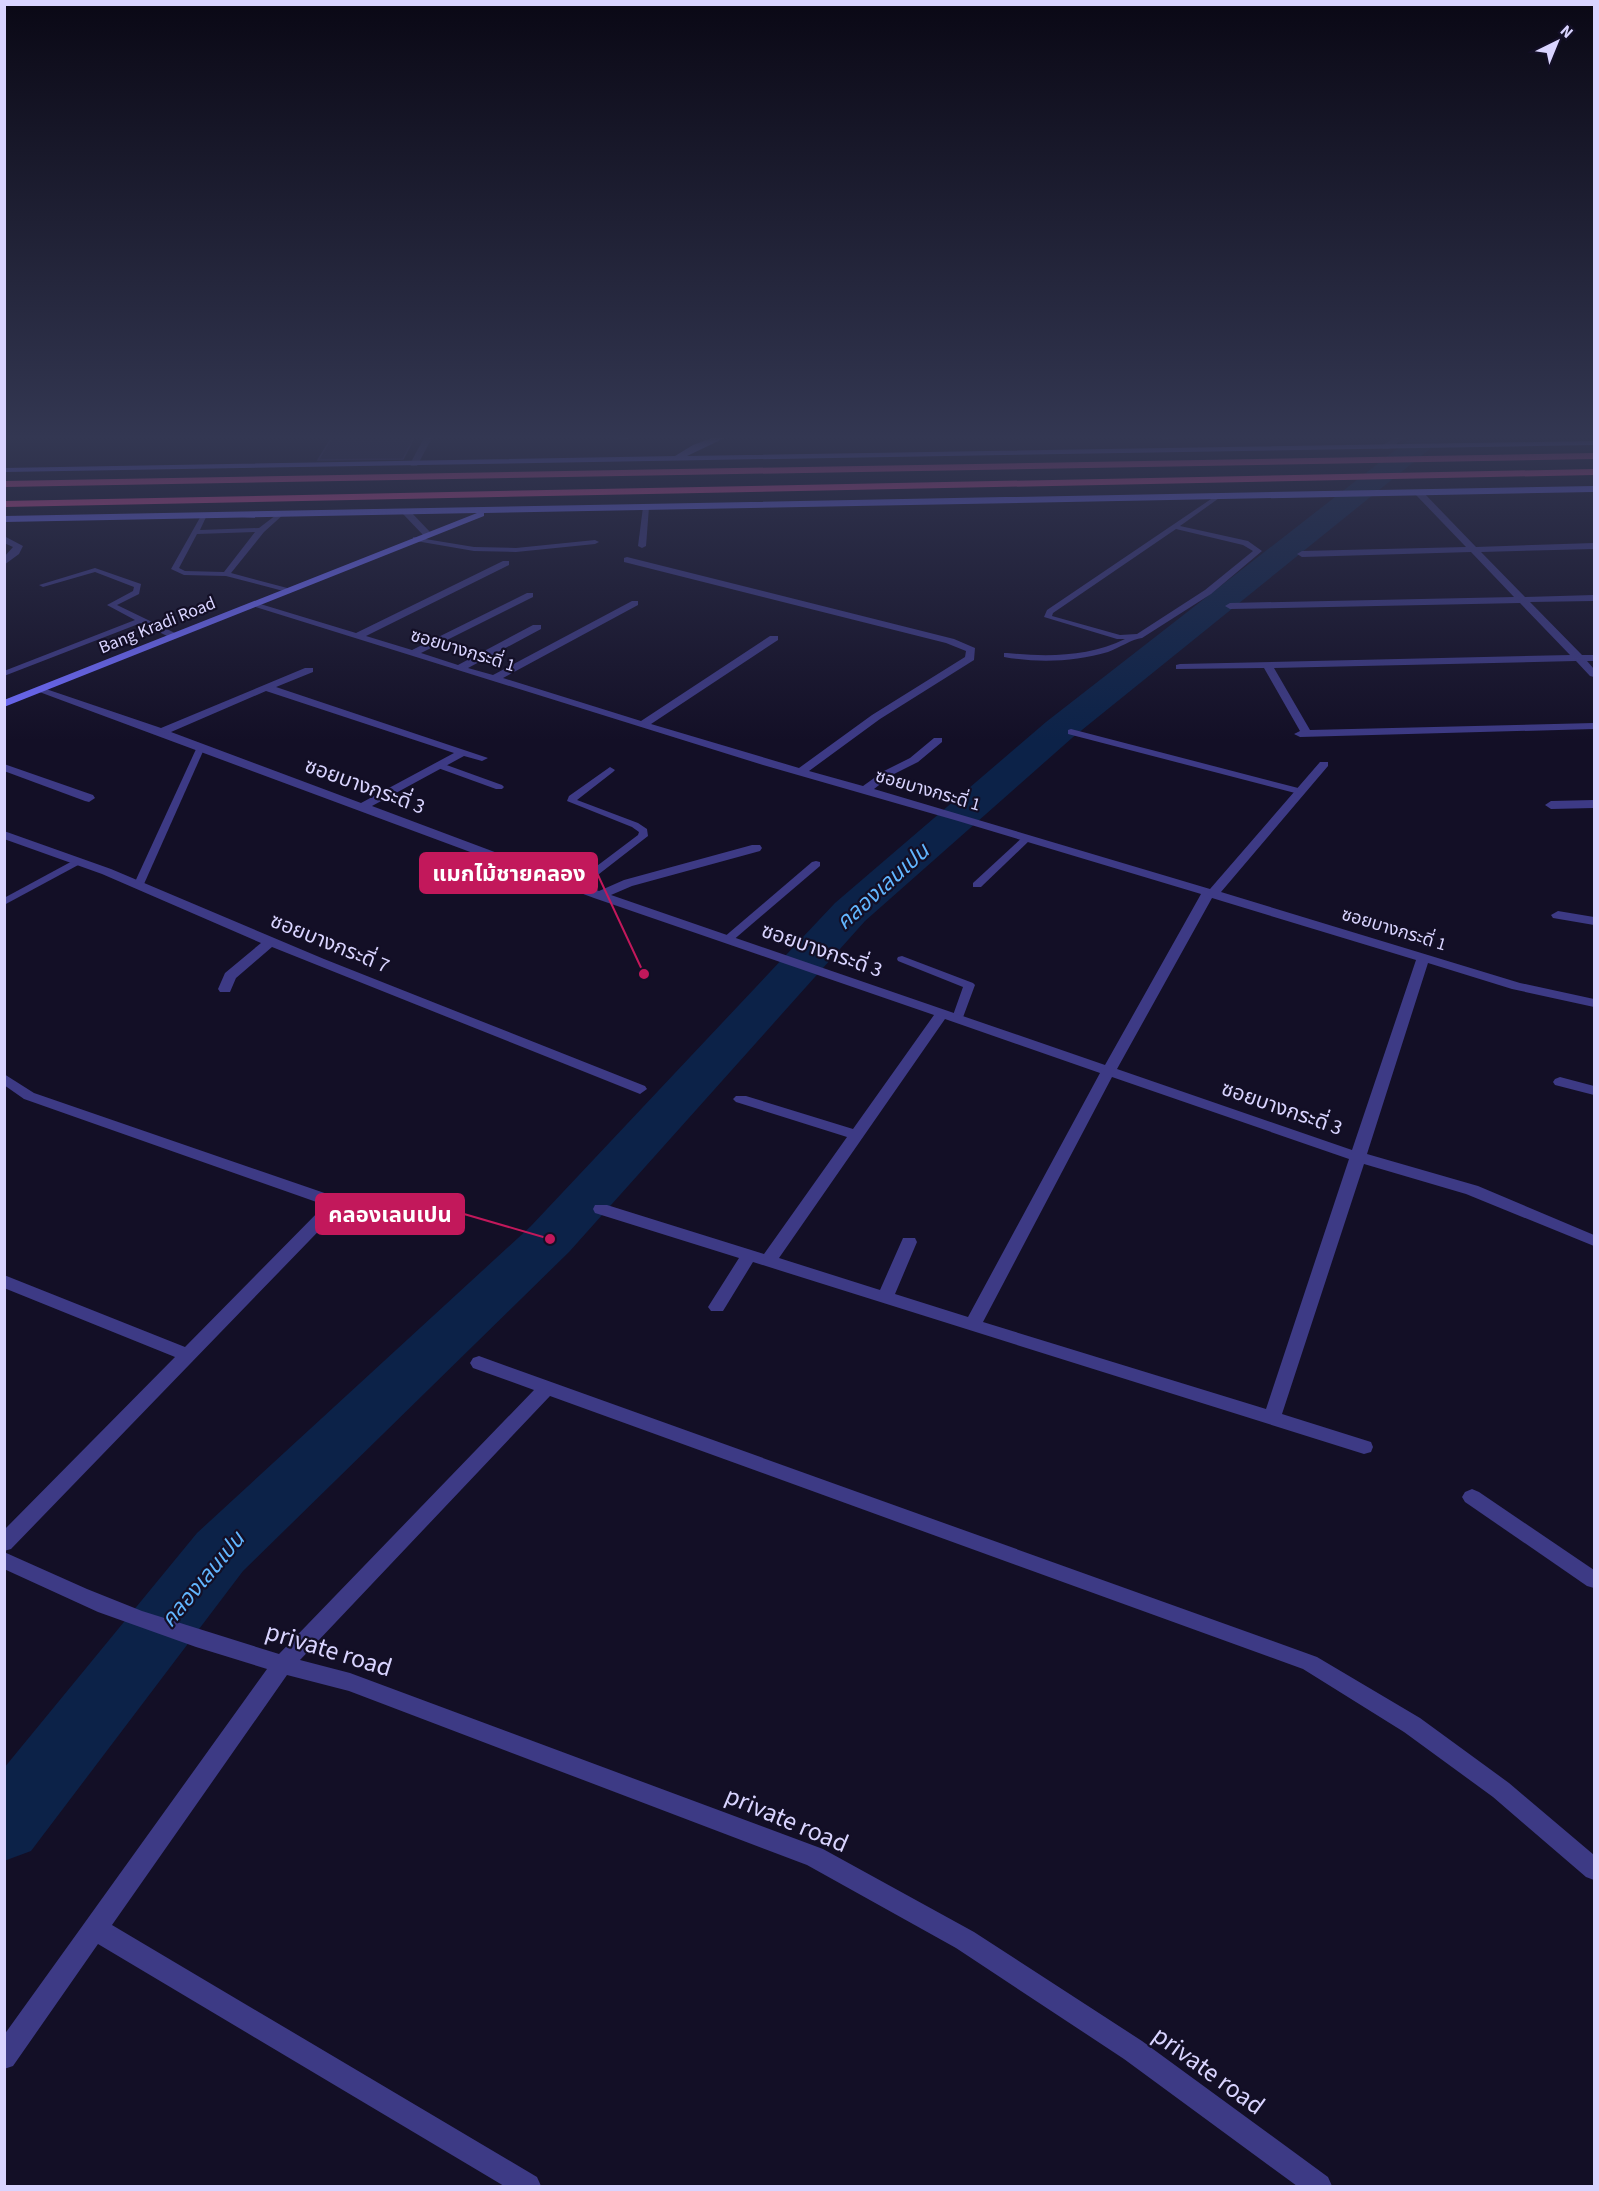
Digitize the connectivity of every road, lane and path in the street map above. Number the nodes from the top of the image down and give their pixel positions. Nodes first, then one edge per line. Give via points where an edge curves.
1 (193, 536) edge
2 (256, 536) edge
3 (424, 536) edge
4 (643, 536) edge
5 (1162, 536) edge
6 (1216, 536) edge
7 (1462, 536) edge
8 (4, 539) edge
9 (416, 539) junction
10 (595, 542) dead end
11 (642, 546) dead end
12 (1594, 546) edge
13 (1474, 549) junction
14 (1302, 554) dead end
15 (627, 560) dead end
16 (4, 562) edge
17 (506, 563) dead end
18 (226, 574) junction
19 (43, 585) dead end
20 (288, 591) junction
21 (530, 596) dead end
22 (1594, 598) edge
23 (1523, 600) junction
24 (635, 603) dead end
25 (254, 605) junction
26 (1230, 606) dead end
27 (141, 620) junction
28 (537, 627) dead end
29 (174, 636) junction
30 (358, 636) junction
31 (1139, 636) junction
32 (774, 638) dead end
33 (414, 653) junction
34 (1007, 655) dead end
35 (1579, 658) junction
36 (1594, 658) edge
37 (1267, 665) junction
38 (1180, 667) dead end
39 (460, 668) junction
40 (309, 670) dead end
41 (4, 674) edge
42 (1594, 674) edge
43 (495, 678) junction
44 (266, 687) junction
45 (39, 690) junction
46 (4, 704) edge
47 (643, 724) junction
48 (1594, 726) edge
49 (161, 732) junction
50 (1071, 732) dead end
51 (938, 740) dead end
52 (201, 747) junction
53 (464, 752) junction
54 (482, 758) dead end
55 (1324, 764) dead end
56 (441, 766) junction
57 (4, 767) edge
58 (610, 770) dead end
59 (801, 772) junction
60 (499, 787) dead end
61 (864, 791) junction
62 (1299, 791) junction
63 (89, 798) dead end
64 (1594, 804) edge
65 (1551, 805) dead end
66 (362, 807) junction
67 (4, 835) edge
68 (1027, 838) junction
69 (756, 848) dead end
70 (78, 861) junction
71 (816, 864) dead end
72 (139, 884) junction
73 (977, 885) dead end
74 (577, 886) junction
75 (1211, 893) junction
76 (599, 896) junction
77 (4, 902) edge
78 (1558, 915) dead end
79 (1594, 921) edge
80 (727, 940) junction
81 (270, 942) junction
82 (1424, 956) junction
83 (902, 959) dead end
84 (225, 989) dead end
85 (1594, 1003) edge
86 (942, 1014) junction
87 (958, 1018) junction
88 (1109, 1070) junction
89 (4, 1078) edge
90 (1560, 1082) dead end
91 (640, 1089) dead end
92 (1594, 1091) edge
93 (741, 1099) dead end
94 (857, 1135) junction
95 (1358, 1156) junction
96 (336, 1203) junction
97 (601, 1209) dead end
98 (414, 1227) dead end
99 (1594, 1241) edge
100 (909, 1242) dead end
101 (750, 1255) junction
102 (768, 1261) junction
103 (4, 1281) edge
104 (885, 1297) junction
105 (717, 1307) dead end
106 (973, 1324) junction
107 (188, 1355) junction
108 (479, 1363) dead end
109 (547, 1388) junction
110 (1272, 1418) junction
111 (1364, 1447) dead end
112 (1473, 1497) dead end
113 (4, 1543) edge
114 (4, 1560) edge
115 (1594, 1580) edge
116 (282, 1665) junction
117 (1594, 1869) edge
118 (95, 1929) junction
119 (4, 2057) edge
120 (528, 2187) edge
121 (1319, 2187) edge

1 - 18 lane via 175,569 184,573
2 - 18 lane
3 - 9 main road, Bang Kradi Road
4 - 11 lane
5 - 31 lane via 1048,616 1120,638
6 - 31 lane via 1258,550 1208,592
7 - 13 street
8 - 16 street via 18,546
9 - 10 lane via 474,549 516,550
9 - 20 main road, Bang Kradi Road
12 - 13 street
13 - 14 street
13 - 23 street
15 - 59 street via 950,641 970,650 970,657 951,672 876,717
17 - 30 street
18 - 20 lane
19 - 27 lane via 88,570 99,571 138,586 136,592 111,605
20 - 25 main road, Bang Kradi Road
21 - 33 street
22 - 23 street
23 - 26 street
23 - 35 street
24 - 43 street
25 - 29 main road, Bang Kradi Road
25 - 30 street, ซอยบางกระดี่ 1
27 - 29 lane
27 - 41 lane
28 - 39 street
29 - 45 main road, Bang Kradi Road
30 - 33 street, ซอยบางกระดี่ 1
31 - 34 lane via 1115,647 1069,656
32 - 47 street
33 - 39 street, ซอยบางกระดี่ 1
35 - 36 street
35 - 37 street
35 - 42 street
37 - 38 street
37 - 48 street via 1304,734
39 - 43 street, ซอยบางกระดี่ 1
40 - 44 street
43 - 47 street, ซอยบางกระดี่ 1
44 - 49 street
44 - 53 street
45 - 46 main road, Bang Kradi Road
45 - 49 street, ซอยบางกระดี่ 3
47 - 59 street, ซอยบางกระดี่ 1
49 - 52 street, ซอยบางกระดี่ 3
50 - 62 lane
51 - 61 street
52 - 66 street, ซอยบางกระดี่ 3
52 - 72 lane
53 - 54 street
53 - 56 street
55 - 62 street
56 - 60 lane
56 - 66 street
57 - 63 street
58 - 74 lane via 572,801 635,825 644,831 643,836
59 - 61 street, ซอยบางกระดี่ 1
61 - 68 street, ซอยบางกระดี่ 1
62 - 75 street
64 - 65 street
66 - 74 street, ซอยบางกระดี่ 3
67 - 70 street, ซอยบางกระดี่ 7
68 - 73 lane
68 - 75 street, ซอยบางกระดี่ 1
69 - 76 street
70 - 72 street, ซอยบางกระดี่ 7
70 - 77 lane
71 - 80 lane
72 - 81 street, ซอยบางกระดี่ 7
74 - 76 street, ซอยบางกระดี่ 3
75 - 82 street, ซอยบางกระดี่ 1
75 - 88 street
76 - 80 street, ซอยบางกระดี่ 3
78 - 79 street
80 - 86 street, ซอยบางกระดี่ 3
81 - 84 street via 230,976
81 - 91 street, ซอยบางกระดี่ 7
82 - 85 street, ซอยบางกระดี่ 1 via 1516,986
82 - 95 street
83 - 87 lane via 969,986
86 - 87 street, ซอยบางกระดี่ 3
86 - 94 street
87 - 88 street, ซอยบางกระดี่ 3
88 - 95 street, ซอยบางกระดี่ 3
88 - 106 street
89 - 96 street via 29,1096
90 - 92 street
93 - 94 street
94 - 102 street
95 - 99 street, ซอยบางกระดี่ 3 via 1472,1190
95 - 110 street
96 - 98 street
96 - 107 street
97 - 101 street
100 - 104 street
101 - 102 street
101 - 105 street
102 - 104 street
103 - 107 street
104 - 106 street
106 - 110 street
107 - 113 street
108 - 109 street
109 - 116 street
109 - 117 street via 1310,1664 1412,1725 1500,1790
110 - 111 street
112 - 115 street
114 - 116 street, private road via 102,1605
116 - 118 street
116 - 121 street, private road via 350,1682 815,1857 1015,1972 1133,2050
118 - 119 street
118 - 120 street

